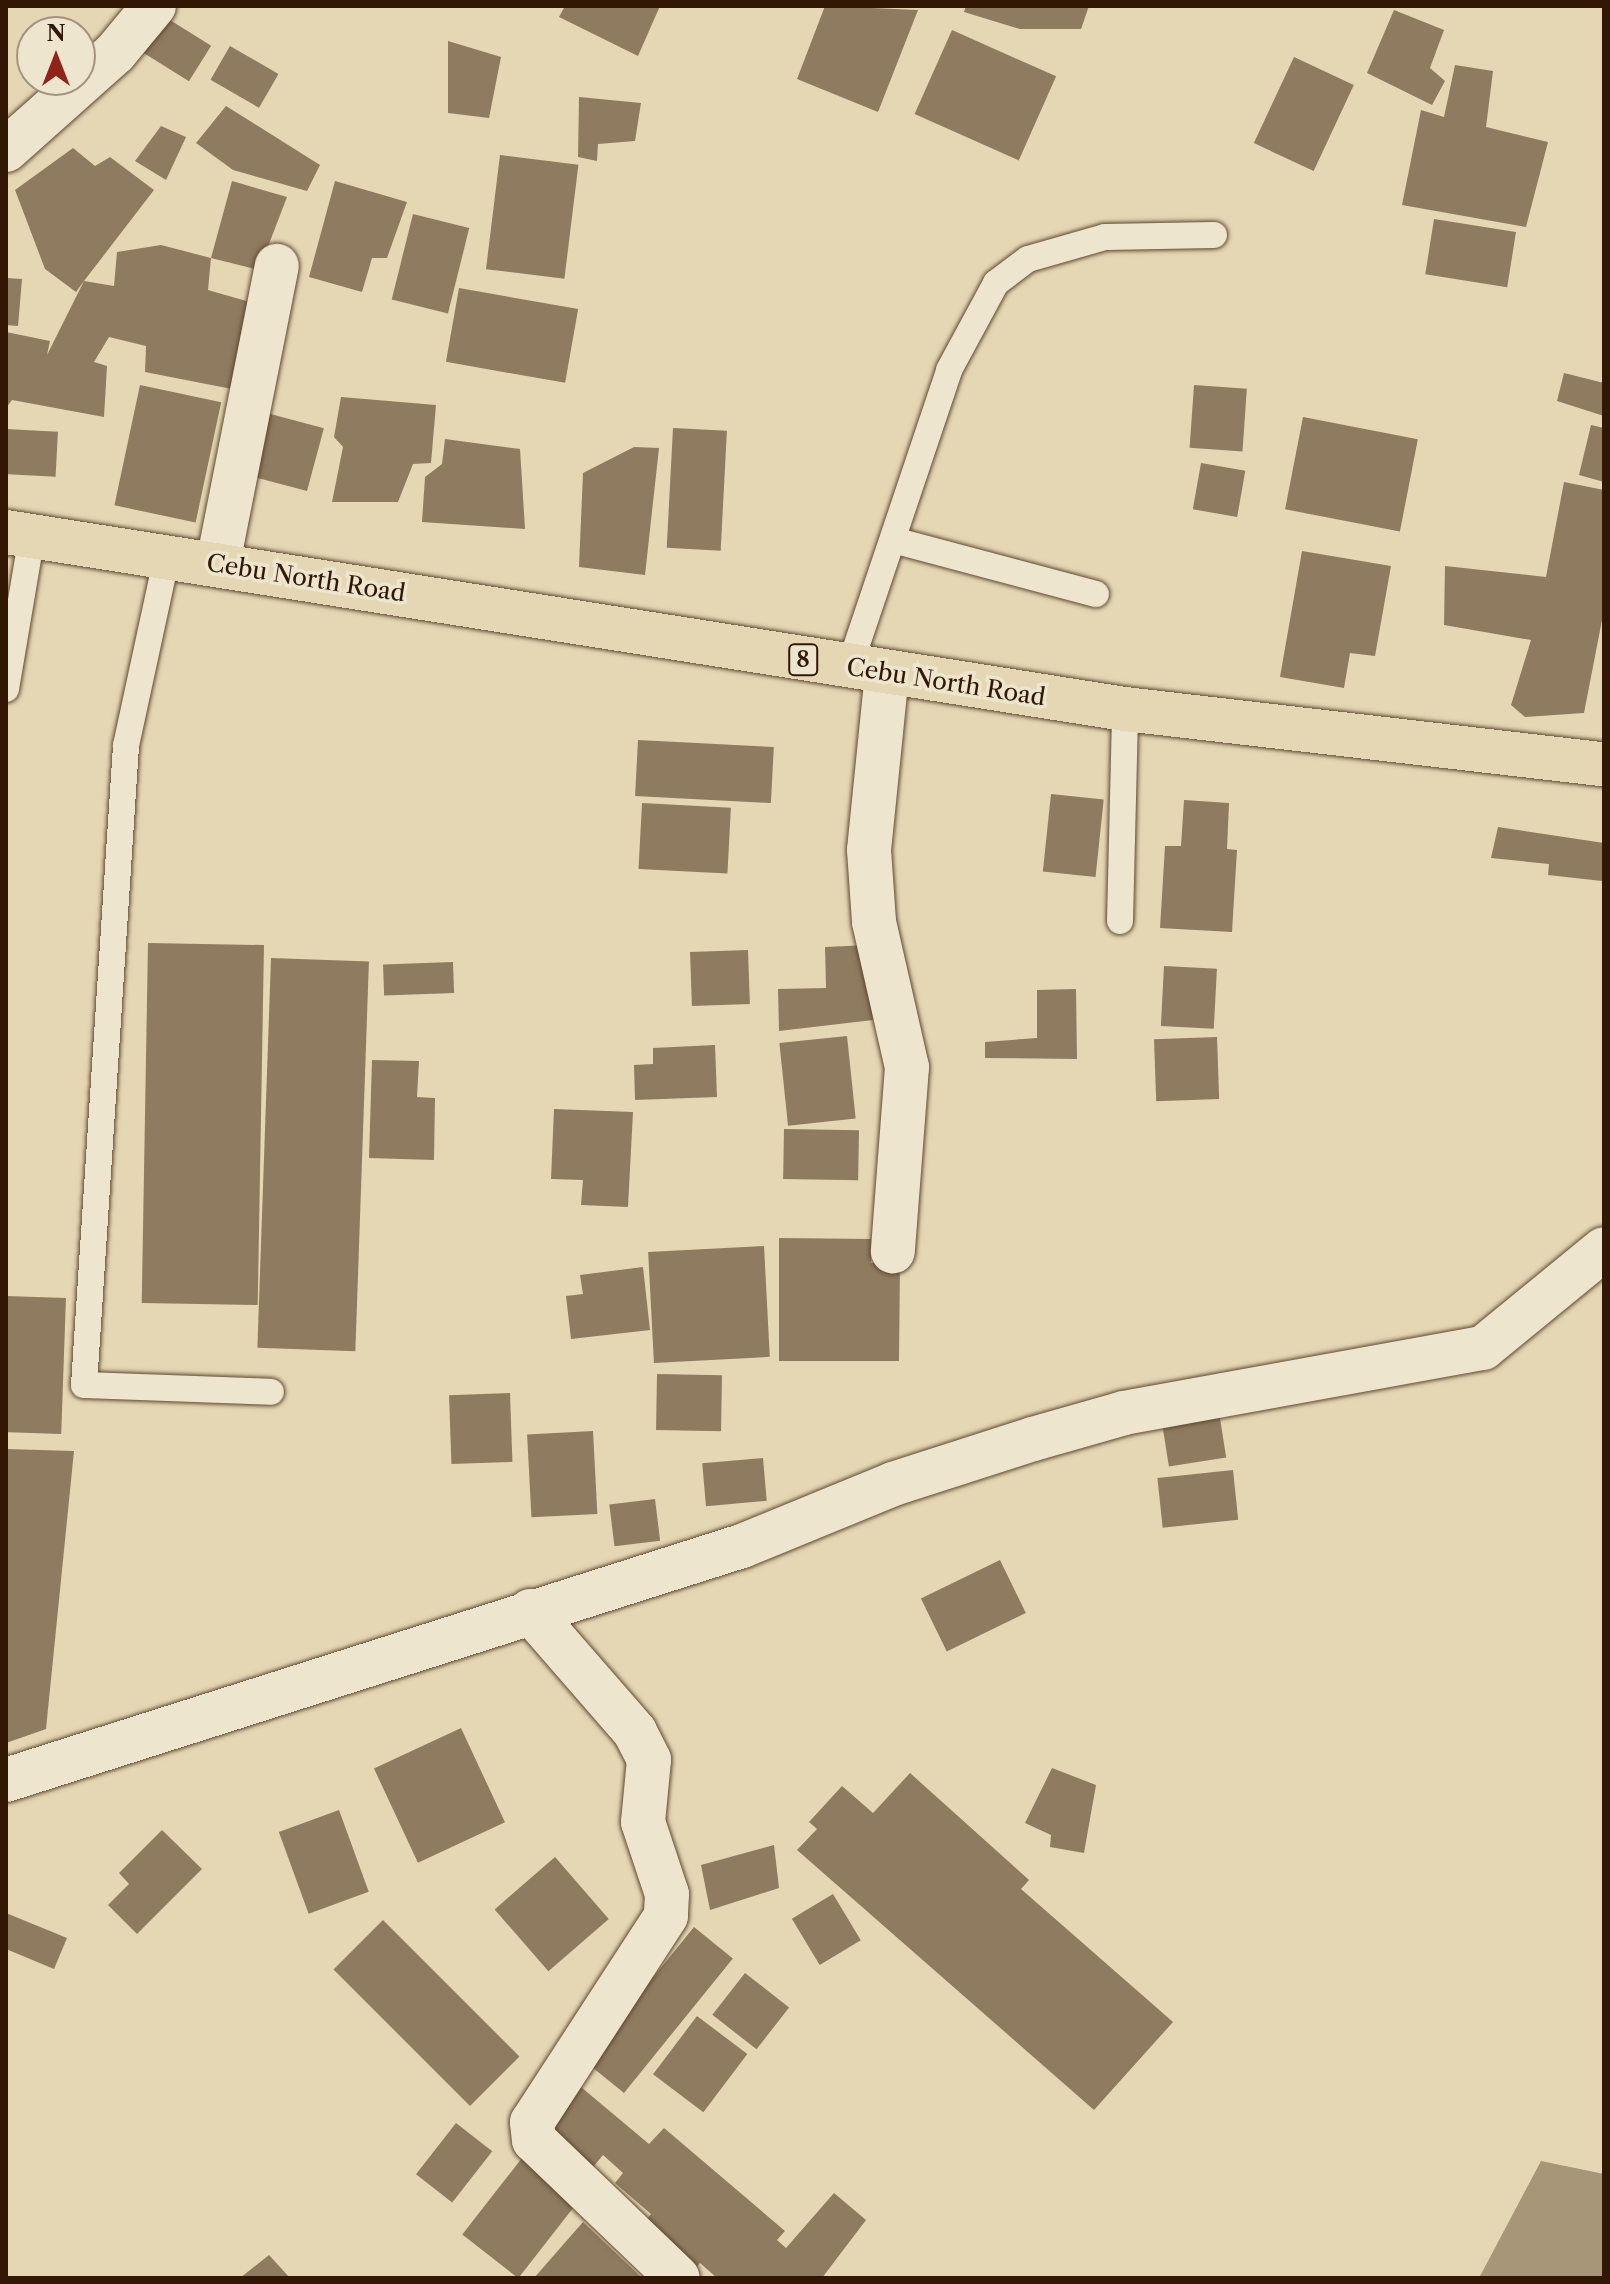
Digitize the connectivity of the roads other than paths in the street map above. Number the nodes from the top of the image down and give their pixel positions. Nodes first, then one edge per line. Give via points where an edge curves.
1 (154, 6) edge
2 (6, 150) edge
3 (1214, 235) dead end
4 (277, 266) dead end
5 (19, 534) edge
6 (893, 540) junction
7 (167, 556) junction
8 (218, 563) junction
9 (1096, 594) dead end
10 (868, 670) junction
11 (6, 689) edge
12 (1125, 709) junction
13 (1604, 764) edge
14 (1120, 921) dead end
15 (1604, 1249) edge
16 (893, 1251) dead end
17 (271, 1392) dead end
18 (530, 1611) junction
19 (6, 1780) edge
20 (678, 2278) edge

1 - 2 street via 115,53
3 - 6 lane via 1105,237 1028,259 996,283 949,370
4 - 8 street
5 - 7 main road, Cebu North Road / 8
5 - 11 lane
6 - 9 lane
6 - 10 lane
7 - 8 main road, Cebu North Road / 8
7 - 17 lane via 126,746 84,1385
8 - 10 main road, Cebu North Road / 8
10 - 12 main road, Cebu North Road / 8
10 - 16 street via 874,922 907,1067
12 - 13 main road, Cebu North Road / 8
12 - 14 lane
15 - 18 street via 1483,1348 1124,1413 893,1484 742,1546
18 - 19 street
18 - 20 street via 635,1732 649,1760 643,1822 667,1894 666,1916 532,2122 534,2140

